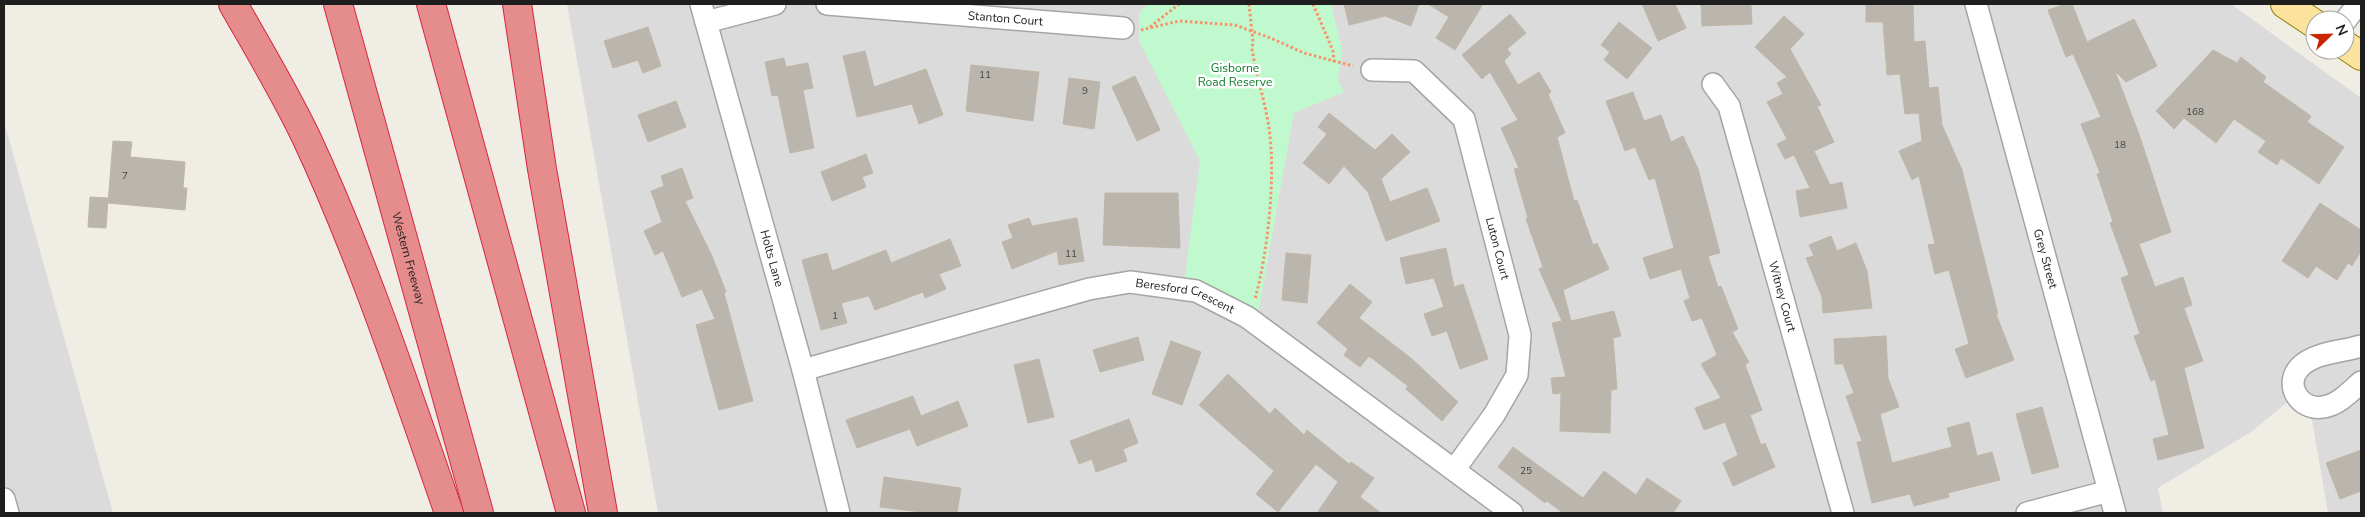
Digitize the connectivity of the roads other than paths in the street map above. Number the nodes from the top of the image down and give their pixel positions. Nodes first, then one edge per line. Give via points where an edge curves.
1 (233, 4) edge
2 (338, 4) edge
3 (431, 4) edge
4 (517, 4) edge
5 (775, 4) edge
6 (828, 4) edge
7 (1976, 4) edge
8 (2285, 4) edge
9 (704, 13) edge
10 (2305, 17) edge
11 (1123, 28) road end
12 (1372, 70) dead end
13 (1713, 84) dead end
14 (2361, 346) edge
15 (803, 370) junction
16 (2361, 382) edge
17 (1454, 470) junction
18 (2109, 491) junction
19 (4, 500) edge
20 (8, 513) edge
21 (449, 513) edge
22 (478, 513) edge
23 (571, 513) edge
24 (603, 513) edge
25 (839, 513) edge
26 (1512, 513) edge
27 (1843, 513) edge
28 (2027, 513) edge
29 (2115, 513) edge

1 - 21 highway via 306,136 334,201 393,352
2 - 22 highway, Western Freeway
3 - 23 highway
4 - 24 highway via 542,169
5 - 9 street
6 - 11 street, Stanton Court
7 - 18 street, Grey Street
8 - 10 main road
9 - 15 street, Holts Lane
12 - 17 street, Luton Court via 1414,71 1464,119 1520,335 1516,375 1494,415
13 - 27 street, Witney Court via 1730,106
14 - 16 street via 2328,353 2300,367 2293,378 2293,389 2299,400 2309,406 2322,407 2336,403
15 - 17 street, Beresford Crescent via 1089,289 1130,282 1196,291 1250,319
15 - 25 street, Holts Lane
17 - 26 street, Beresford Crescent
18 - 28 street
18 - 29 street, Grey Street
19 - 20 street

